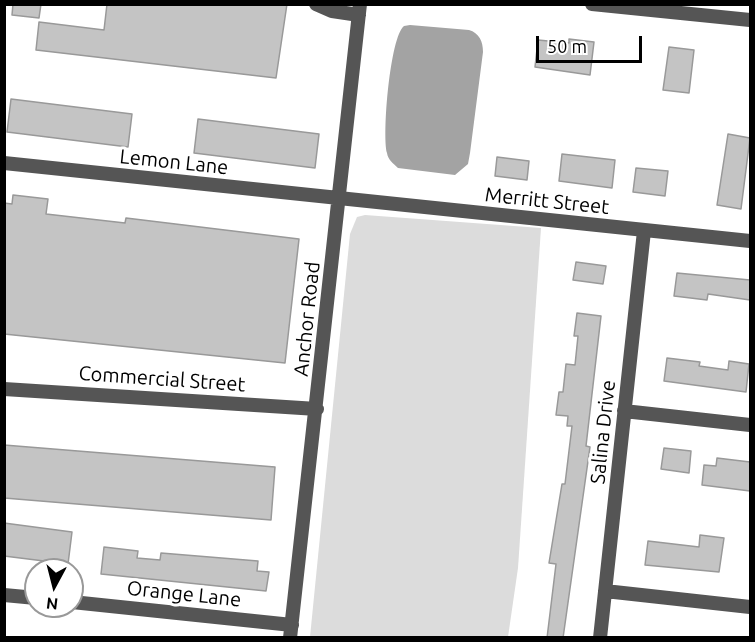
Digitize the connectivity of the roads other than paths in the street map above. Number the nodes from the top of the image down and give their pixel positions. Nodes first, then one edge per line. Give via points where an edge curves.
1 (316, 4) edge
2 (592, 4) edge
3 (359, 10) edge
4 (750, 20) edge
5 (4, 163) edge
6 (339, 199) junction
7 (645, 231) junction
8 (750, 241) edge
9 (4, 389) edge
10 (317, 409) junction
11 (624, 411) junction
12 (750, 425) edge
13 (605, 591) junction
14 (4, 595) edge
15 (24, 597) edge
16 (84, 604) edge
17 (750, 607) edge
18 (291, 631) edge
19 (600, 638) edge

1 - 3 street via 332,11
2 - 4 street
3 - 6 street, Anchor Road
5 - 6 street, Lemon Lane
6 - 7 street, Merritt Street
6 - 10 street, Anchor Road
7 - 8 street, Merritt Street
7 - 11 street, Salina Drive
9 - 10 street, Commercial Street
10 - 18 street, Anchor Road
11 - 12 street
11 - 13 street, Salina Drive
13 - 17 street
13 - 19 street, Salina Drive
14 - 15 street
16 - 18 street, Orange Lane

